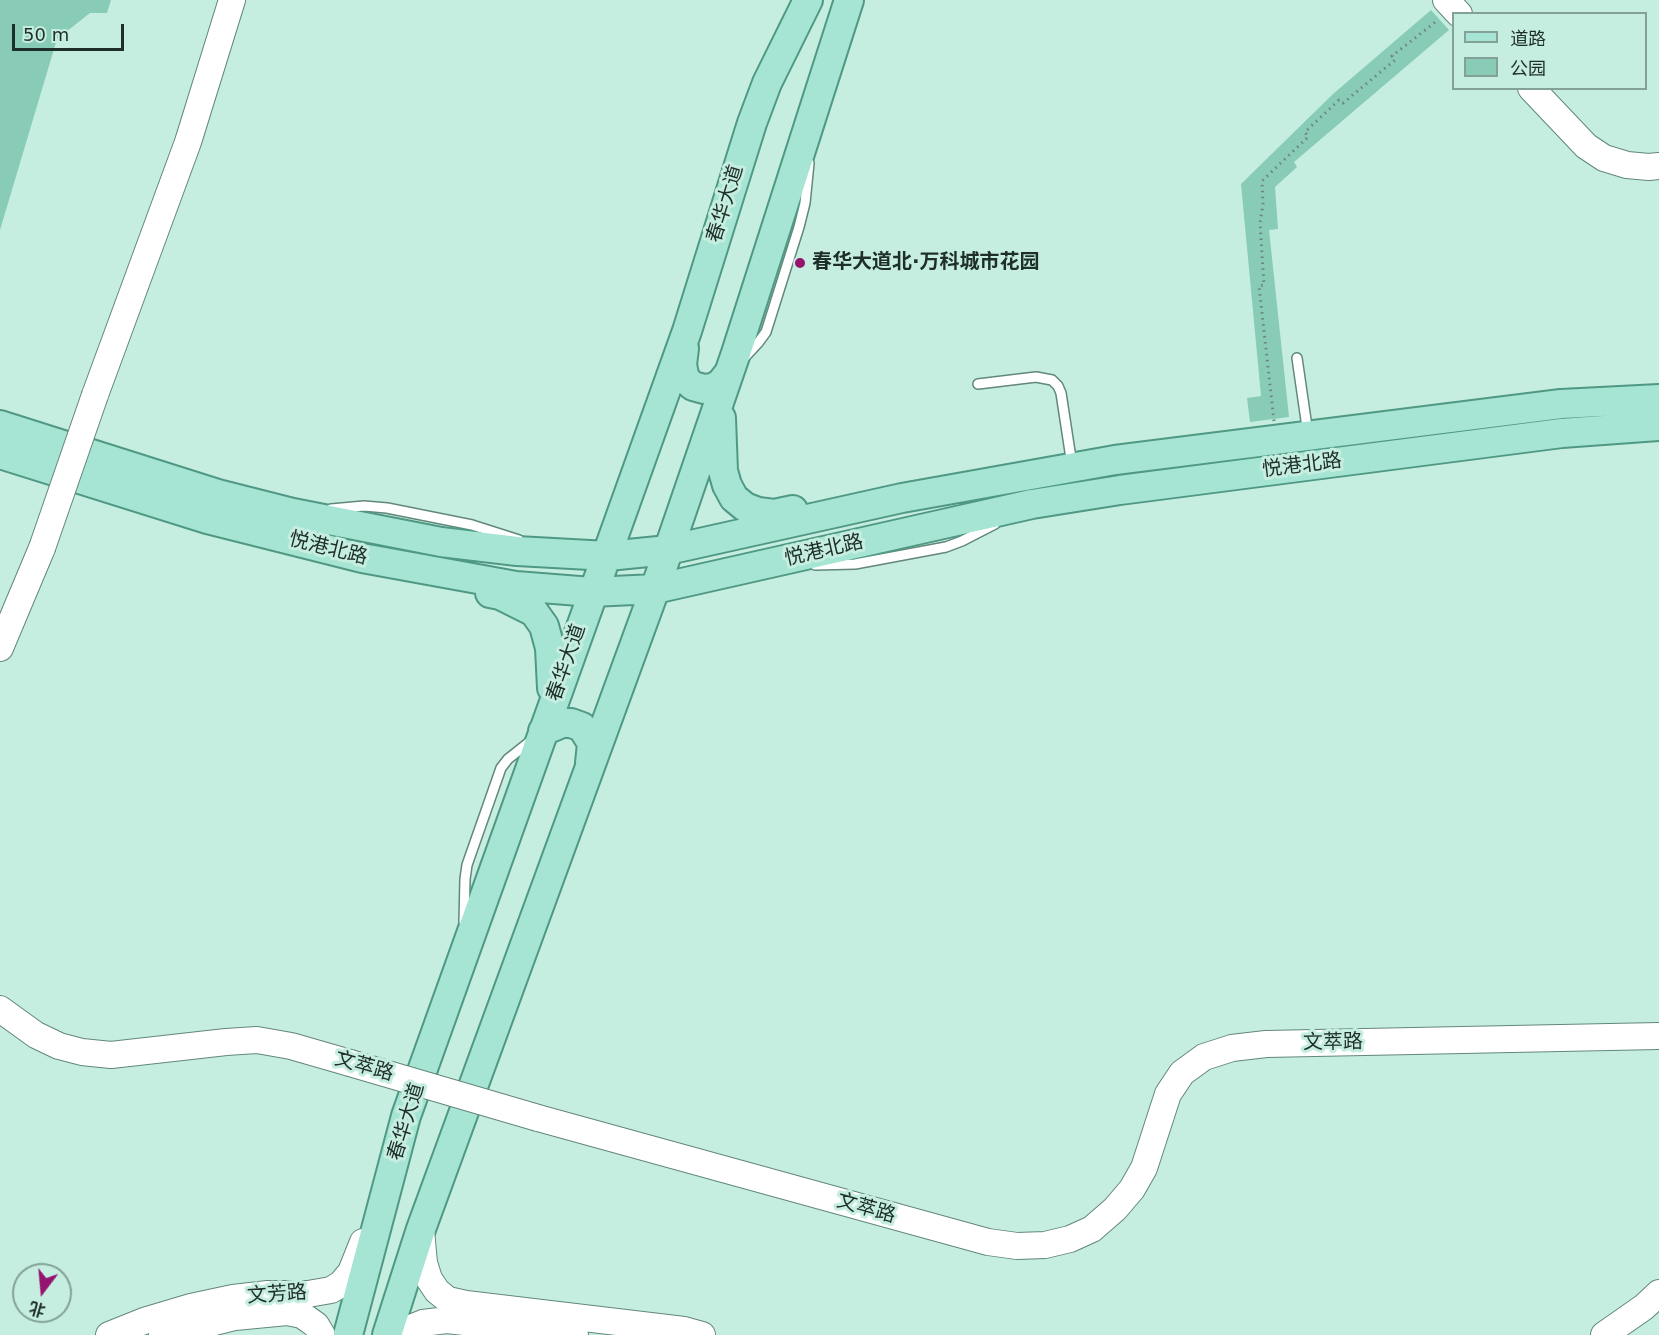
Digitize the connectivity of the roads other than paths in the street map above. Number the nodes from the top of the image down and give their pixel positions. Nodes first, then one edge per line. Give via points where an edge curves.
1 (232, 0) edge
2 (808, 0) edge
3 (849, 0) edge
4 (1533, 90) edge
5 (1659, 166) edge
6 (687, 331) junction
7 (1297, 358) dead end
8 (978, 384) dead end
9 (725, 385) junction
10 (1659, 399) edge
11 (0, 425) edge
12 (1659, 426) edge
13 (1308, 436) junction
14 (0, 454) edge
15 (1073, 468) junction
16 (902, 498) junction
17 (668, 550) junction
18 (608, 556) junction
19 (362, 558) junction
20 (655, 589) junction
21 (592, 592) junction
22 (0, 648) edge
23 (552, 704) junction
24 (543, 731) junction
25 (590, 768) junction
26 (0, 1008) edge
27 (1659, 1036) edge
28 (387, 1187) junction
29 (421, 1229) junction
30 (1659, 1293) edge
31 (109, 1335) edge
32 (162, 1335) edge
33 (322, 1335) edge
34 (348, 1335) edge
35 (387, 1335) edge
36 (406, 1335) edge
37 (575, 1335) edge
38 (702, 1335) edge
39 (1604, 1335) edge

1 - 22 street, bridge via 188,142 42,548
2 - 6 main road, 春华大道 via 752,123
3 - 9 main road
4 - 5 street via 1586,146 1604,158 1627,165
6 - 9 main road via 682,365 685,379 704,389
6 - 18 main road, 春华大道
7 - 13 lane
8 - 15 lane via 1036,377 1052,380 1061,393
9 - 16 main road via 723,471 734,498 745,507 774,514 846,500
9 - 17 main road
10 - 13 main road, 悦港北路 via 1561,404
11 - 18 main road, 悦港北路 via 218,494 293,513 441,542 517,552
12 - 20 main road, 悦港北路 via 1562,433 1032,504
13 - 15 main road, 悦港北路
14 - 19 main road, 悦港北路 via 207,519
15 - 16 main road, 悦港北路
16 - 17 main road, 悦港北路
17 - 18 main road, 悦港北路
17 - 20 main road
18 - 21 main road, 春华大道
19 - 21 main road, 悦港北路 via 516,586
19 - 23 main road via 416,581 500,595 534,612 544,626 550,648
20 - 21 main road, 悦港北路
20 - 25 main road
21 - 23 main road, 春华大道
23 - 24 main road, 春华大道
24 - 25 main road via 562,723 582,727 592,743
24 - 28 main road, 春华大道 via 406,1116
25 - 29 main road
26 - 27 street, 文萃路, bridge via 36,1035 82,1052 111,1055 257,1040 291,1046 988,1242 1017,1246 1070,1239 1092,1229 1115,1209 1144,1168 1168,1094 1182,1073 1204,1057 1232,1048 1266,1044
28 - 31 street, 文芳路 via 351,1272 331,1290 233,1298 153,1318
28 - 34 main road, 春华大道
29 - 35 main road
29 - 38 street via 429,1278 436,1291 448,1300
30 - 39 street
32 - 33 street, 文芳路 via 235,1317 287,1312 302,1315
36 - 37 street via 413,1327 434,1320

